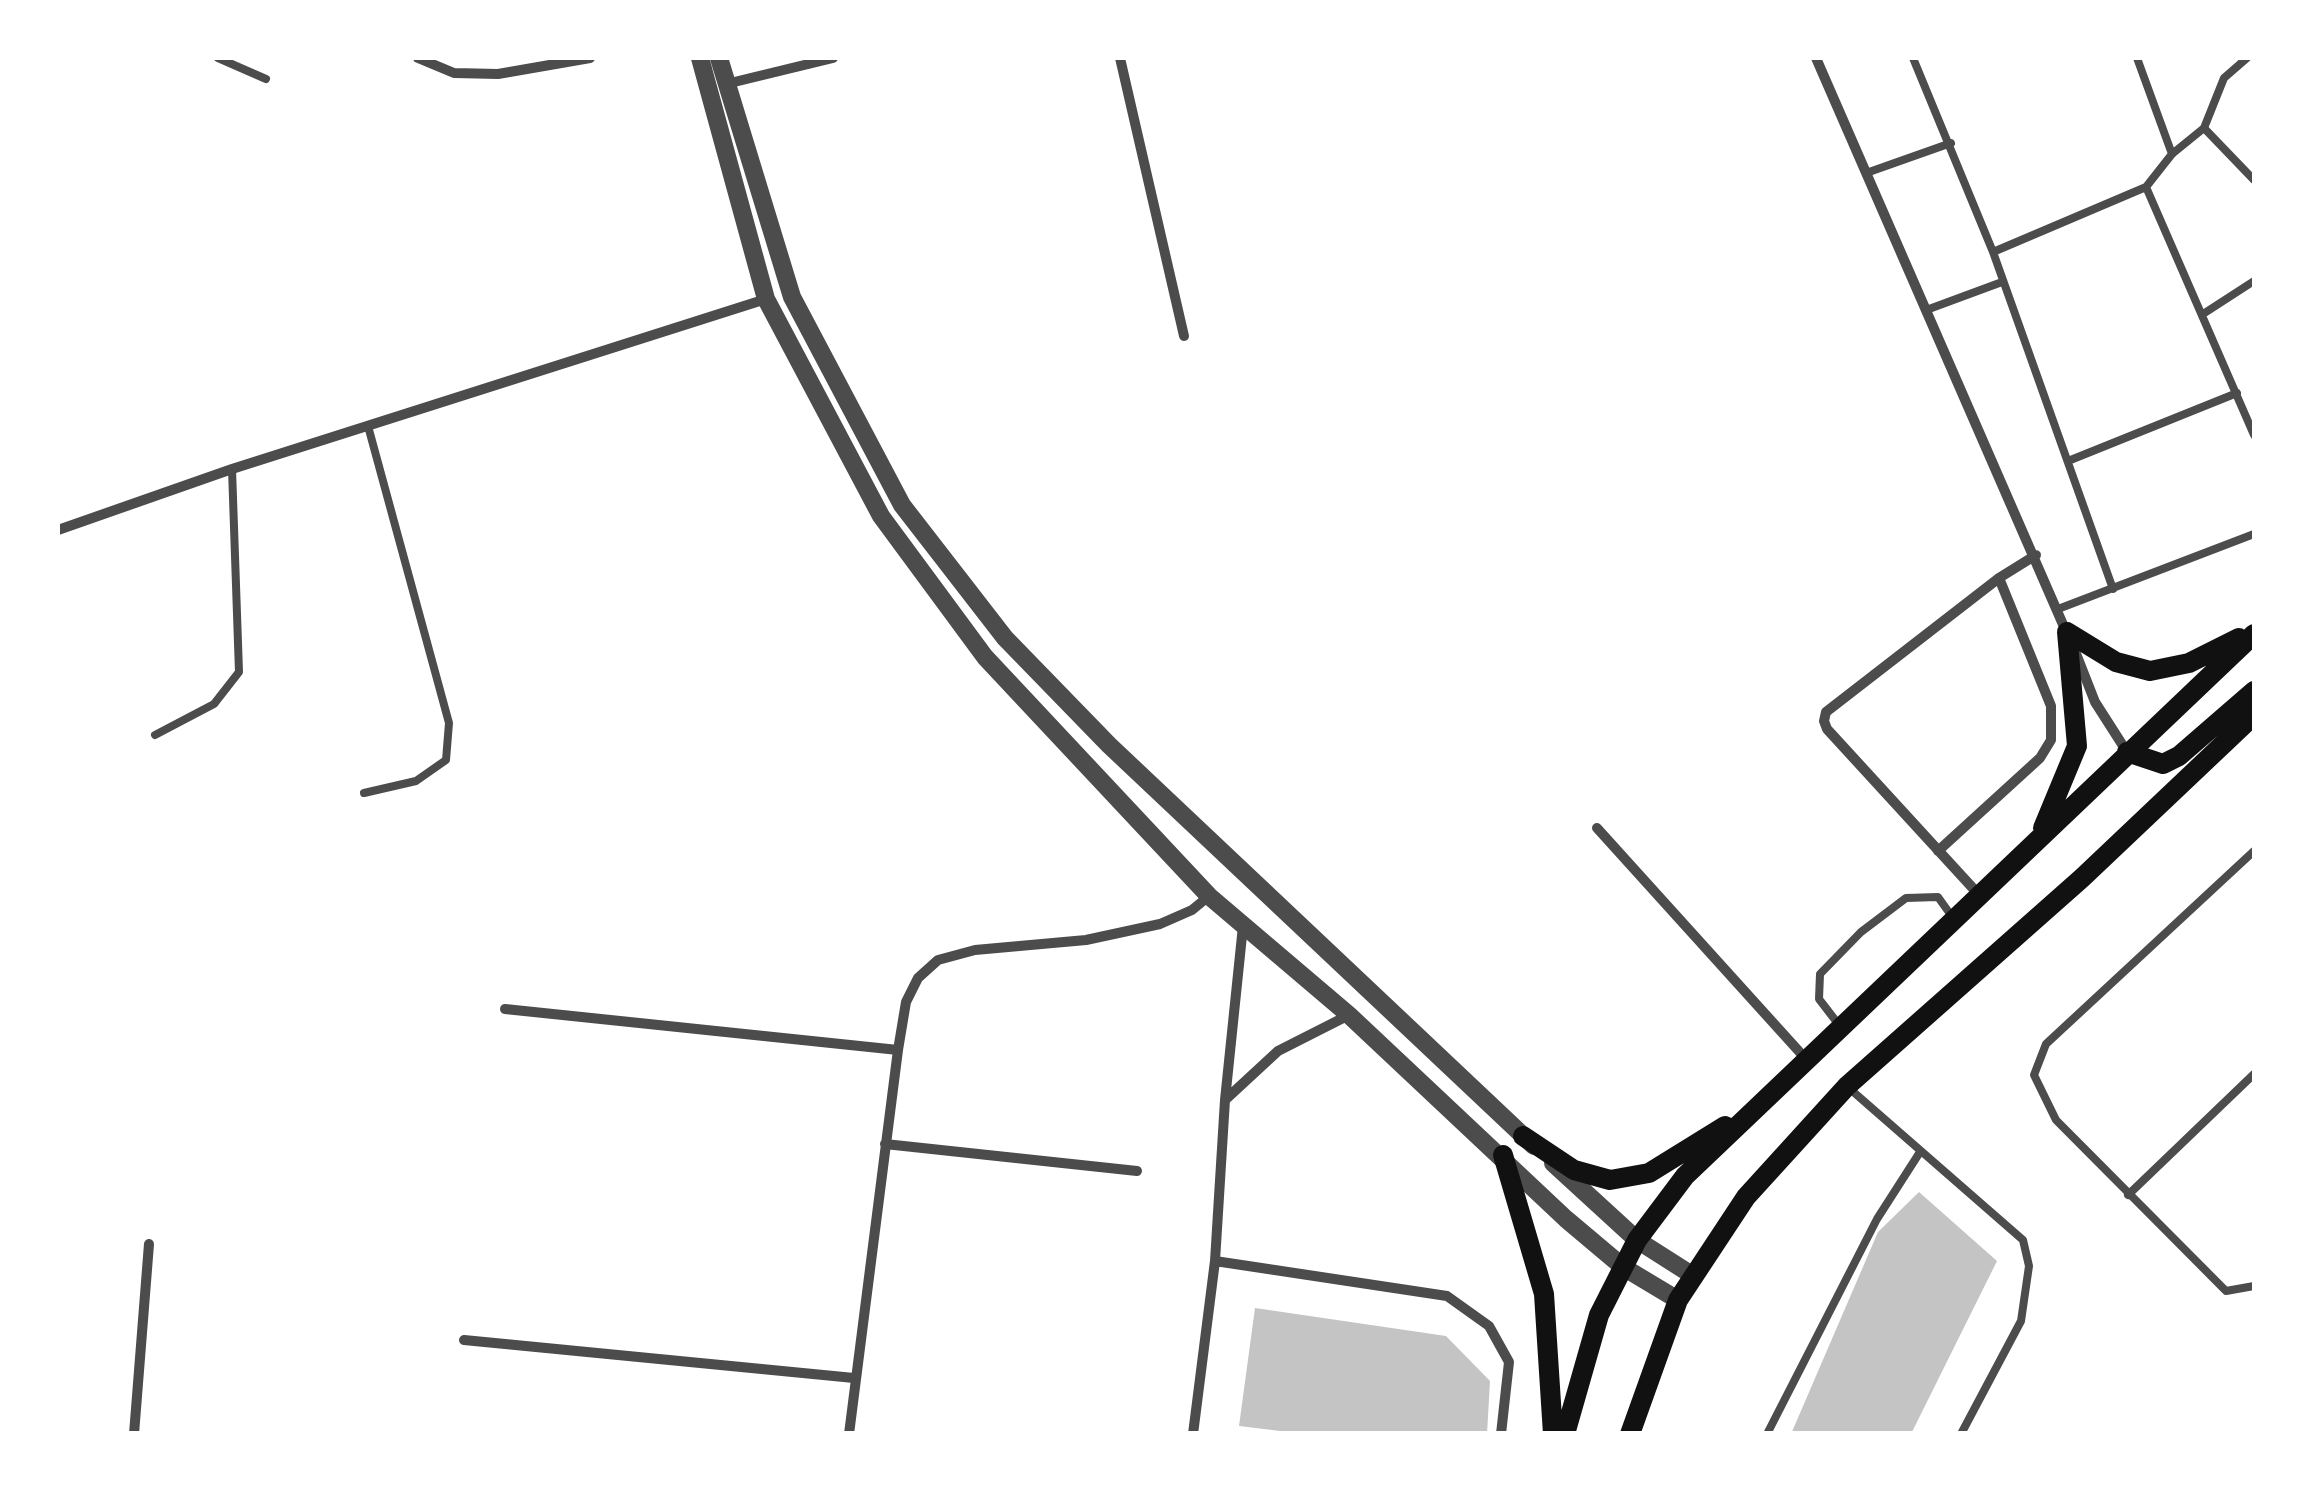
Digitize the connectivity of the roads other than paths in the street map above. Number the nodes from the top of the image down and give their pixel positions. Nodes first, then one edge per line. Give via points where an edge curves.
1 (218, 58) edge
2 (418, 58) edge
3 (590, 58) edge
4 (700, 58) edge
5 (720, 58) edge
6 (833, 58) edge
7 (1120, 58) edge
8 (1816, 58) edge
9 (1913, 58) edge
10 (2136, 58) edge
11 (2248, 58) edge
12 (266, 79) dead end
13 (726, 84) junction
14 (2204, 128) junction
15 (1951, 143) junction
16 (2172, 154) junction
17 (1869, 172) junction
18 (2254, 180) edge
19 (2146, 188) junction
20 (1993, 252) junction
21 (2002, 282) junction
22 (2254, 282) edge
23 (766, 299) junction
24 (1930, 309) junction
25 (2203, 314) junction
26 (1184, 336) dead end
27 (2237, 393) junction
28 (368, 426) junction
29 (2254, 436) edge
30 (2068, 461) junction
31 (232, 469) junction
32 (58, 530) edge
33 (2254, 534) edge
34 (2036, 555) junction
35 (1999, 578) junction
36 (2113, 589) junction
37 (2058, 608) junction
38 (2254, 630) edge
39 (2067, 632) junction
40 (2254, 691) edge
41 (2254, 715) edge
42 (156, 735) dead end
43 (2127, 752) junction
44 (364, 793) dead end
45 (1597, 828) dead end
46 (2036, 843) junction
47 (1938, 851) junction
48 (2254, 851) edge
49 (1209, 896) junction
50 (1980, 897) junction
51 (1955, 921) junction
52 (1243, 925) junction
53 (505, 1009) dead end
54 (1349, 1015) junction
55 (1839, 1025) junction
56 (898, 1050) junction
57 (1805, 1058) junction
58 (2254, 1074) edge
59 (1846, 1086) junction
60 (1225, 1100) junction
61 (1750, 1110) junction
62 (1522, 1136) junction
63 (885, 1144) junction
64 (1920, 1152) junction
65 (1503, 1156) junction
66 (1137, 1171) dead end
67 (2128, 1195) junction
68 (1637, 1240) junction
69 (149, 1244) dead end
70 (1216, 1260) junction
71 (1623, 1266) junction
72 (1692, 1276) junction
73 (2254, 1286) edge
74 (1678, 1300) junction
75 (464, 1340) dead end
76 (854, 1378) junction
77 (134, 1434) edge
78 (850, 1434) edge
79 (1193, 1434) edge
80 (1501, 1434) edge
81 (1553, 1434) edge
82 (1565, 1434) edge
83 (1630, 1434) edge
84 (1767, 1434) edge
85 (1961, 1434) edge

1 - 12 lane
2 - 3 street via 454,73 498,74
4 - 23 street
5 - 13 street
6 - 13 street
7 - 26 street
8 - 17 street
9 - 15 lane
10 - 16 lane
11 - 14 lane via 2224,78
13 - 62 street via 792,297 902,504 1005,638 1109,745
14 - 16 lane
14 - 18 lane
15 - 17 lane
15 - 20 lane
16 - 19 lane
17 - 24 street
19 - 20 lane
19 - 25 lane
20 - 21 lane
21 - 24 lane
21 - 30 lane
22 - 25 lane
23 - 28 street
23 - 49 street via 881,516 985,657
24 - 34 street
25 - 27 lane
27 - 29 lane
27 - 30 lane
28 - 31 street
28 - 44 lane via 449,723 446,760 416,781
30 - 36 lane
31 - 32 street
31 - 42 lane via 239,672 214,704
33 - 36 lane
34 - 35 street
34 - 37 street
35 - 47 street via 2050,706 2051,740 2040,758
35 - 47 street via 1826,712 1827,730
36 - 37 lane
37 - 39 street
38 - 39 main road via 2190,663 2150,671 2116,662
38 - 43 main road
39 - 43 street via 2095,702
39 - 46 main road via 2077,746
40 - 43 main road via 2180,756 2162,764
41 - 59 main road
43 - 46 main road
45 - 57 street
46 - 50 main road
47 - 50 street
48 - 67 lane via 2046,1044 2034,1076 2056,1120
49 - 52 street
49 - 56 street via 1176,917 1125,932 938,960 906,1002
50 - 51 main road
51 - 55 main road
51 - 55 lane via 1938,897 1906,898 1861,932 1820,974 1819,999
52 - 54 street
52 - 60 street
53 - 56 street
54 - 60 street via 1278,1051
54 - 65 street
55 - 57 main road
56 - 63 street
57 - 61 main road
58 - 67 lane
59 - 64 lane
59 - 72 main road via 1746,1198
60 - 70 street
61 - 62 main road via 1649,1172 1610,1180 1574,1170
61 - 68 main road via 1684,1176
62 - 68 street
63 - 66 street
63 - 76 street
64 - 84 lane via 1877,1220
64 - 85 lane via 2023,1240 2029,1266 2021,1321
65 - 71 street
65 - 81 main road via 1544,1294
67 - 73 lane via 2226,1291
68 - 71 main road
68 - 72 street
69 - 77 street
70 - 79 street
70 - 80 street via 1447,1296 1489,1326 1509,1362
71 - 74 street
71 - 82 main road via 1590,1341
72 - 74 main road
74 - 83 main road
75 - 76 street
76 - 78 street

